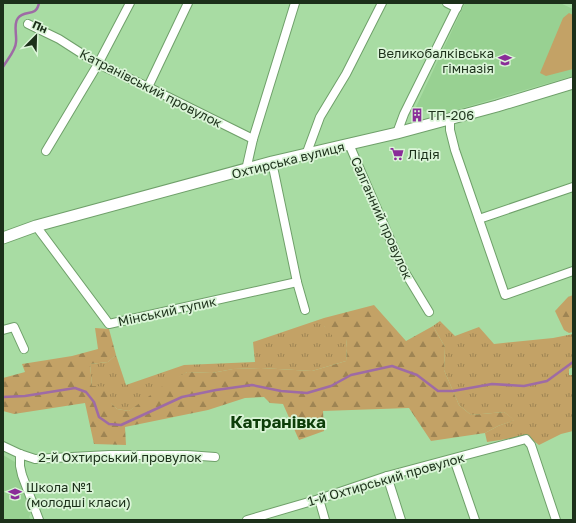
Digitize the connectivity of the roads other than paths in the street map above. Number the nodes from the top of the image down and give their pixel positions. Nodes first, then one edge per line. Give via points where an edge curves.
1 (130, 3) edge
2 (188, 3) edge
3 (295, 3) edge
4 (382, 3) edge
5 (447, 3) edge
6 (458, 5) edge
7 (28, 24) dead end
8 (98, 64) junction
9 (573, 83) edge
10 (148, 87) junction
11 (450, 119) junction
12 (397, 133) junction
13 (253, 139) junction
14 (349, 144) junction
15 (46, 151) dead end
16 (306, 155) junction
17 (272, 162) junction
18 (246, 170) junction
19 (573, 187) edge
20 (479, 219) junction
21 (36, 226) junction
22 (3, 238) edge
23 (573, 271) edge
24 (297, 282) junction
25 (305, 310) dead end
26 (429, 312) dead end
27 (3, 330) edge
28 (24, 348) dead end
29 (3, 446) edge
30 (20, 454) junction
31 (215, 457) dead end
32 (454, 459) junction
33 (387, 476) junction
34 (319, 499) junction
35 (40, 520) edge
36 (248, 520) edge
37 (325, 520) edge
38 (401, 520) edge
39 (475, 520) edge
40 (556, 520) edge

1 - 8 street
2 - 10 street
3 - 13 street
4 - 16 street via 346,74 320,118
5 - 6 street
6 - 12 street
7 - 8 street, Катранівський провулок via 59,39
8 - 10 street, Катранівський провулок
8 - 15 street
9 - 11 street, Охтирська вулиця
10 - 13 street, Катранівський провулок
11 - 12 street, Охтирська вулиця
11 - 20 street via 455,150
12 - 14 street, Охтирська вулиця
13 - 18 street
14 - 16 street, Охтирська вулиця
14 - 26 street, Салганний провулок via 403,269
16 - 17 street, Охтирська вулиця
17 - 18 street, Охтирська вулиця
17 - 24 street
18 - 21 street, Охтирська вулиця
19 - 20 street
20 - 23 street via 505,295
21 - 22 street, Охтирська вулиця
21 - 24 street, Мінський тупик via 109,324
24 - 25 street
27 - 28 street via 14,326
29 - 30 street, 2-й Охтирський провулок
30 - 31 street, 2-й Охтирський провулок via 35,458 102,455
30 - 35 street via 22,475
32 - 33 street, 1-й Охтирський провулок
32 - 39 street
32 - 40 street, 1-й Охтирський провулок via 526,439 531,446
33 - 34 street, 1-й Охтирський провулок
33 - 38 street
34 - 36 street, 1-й Охтирський провулок
34 - 37 street

